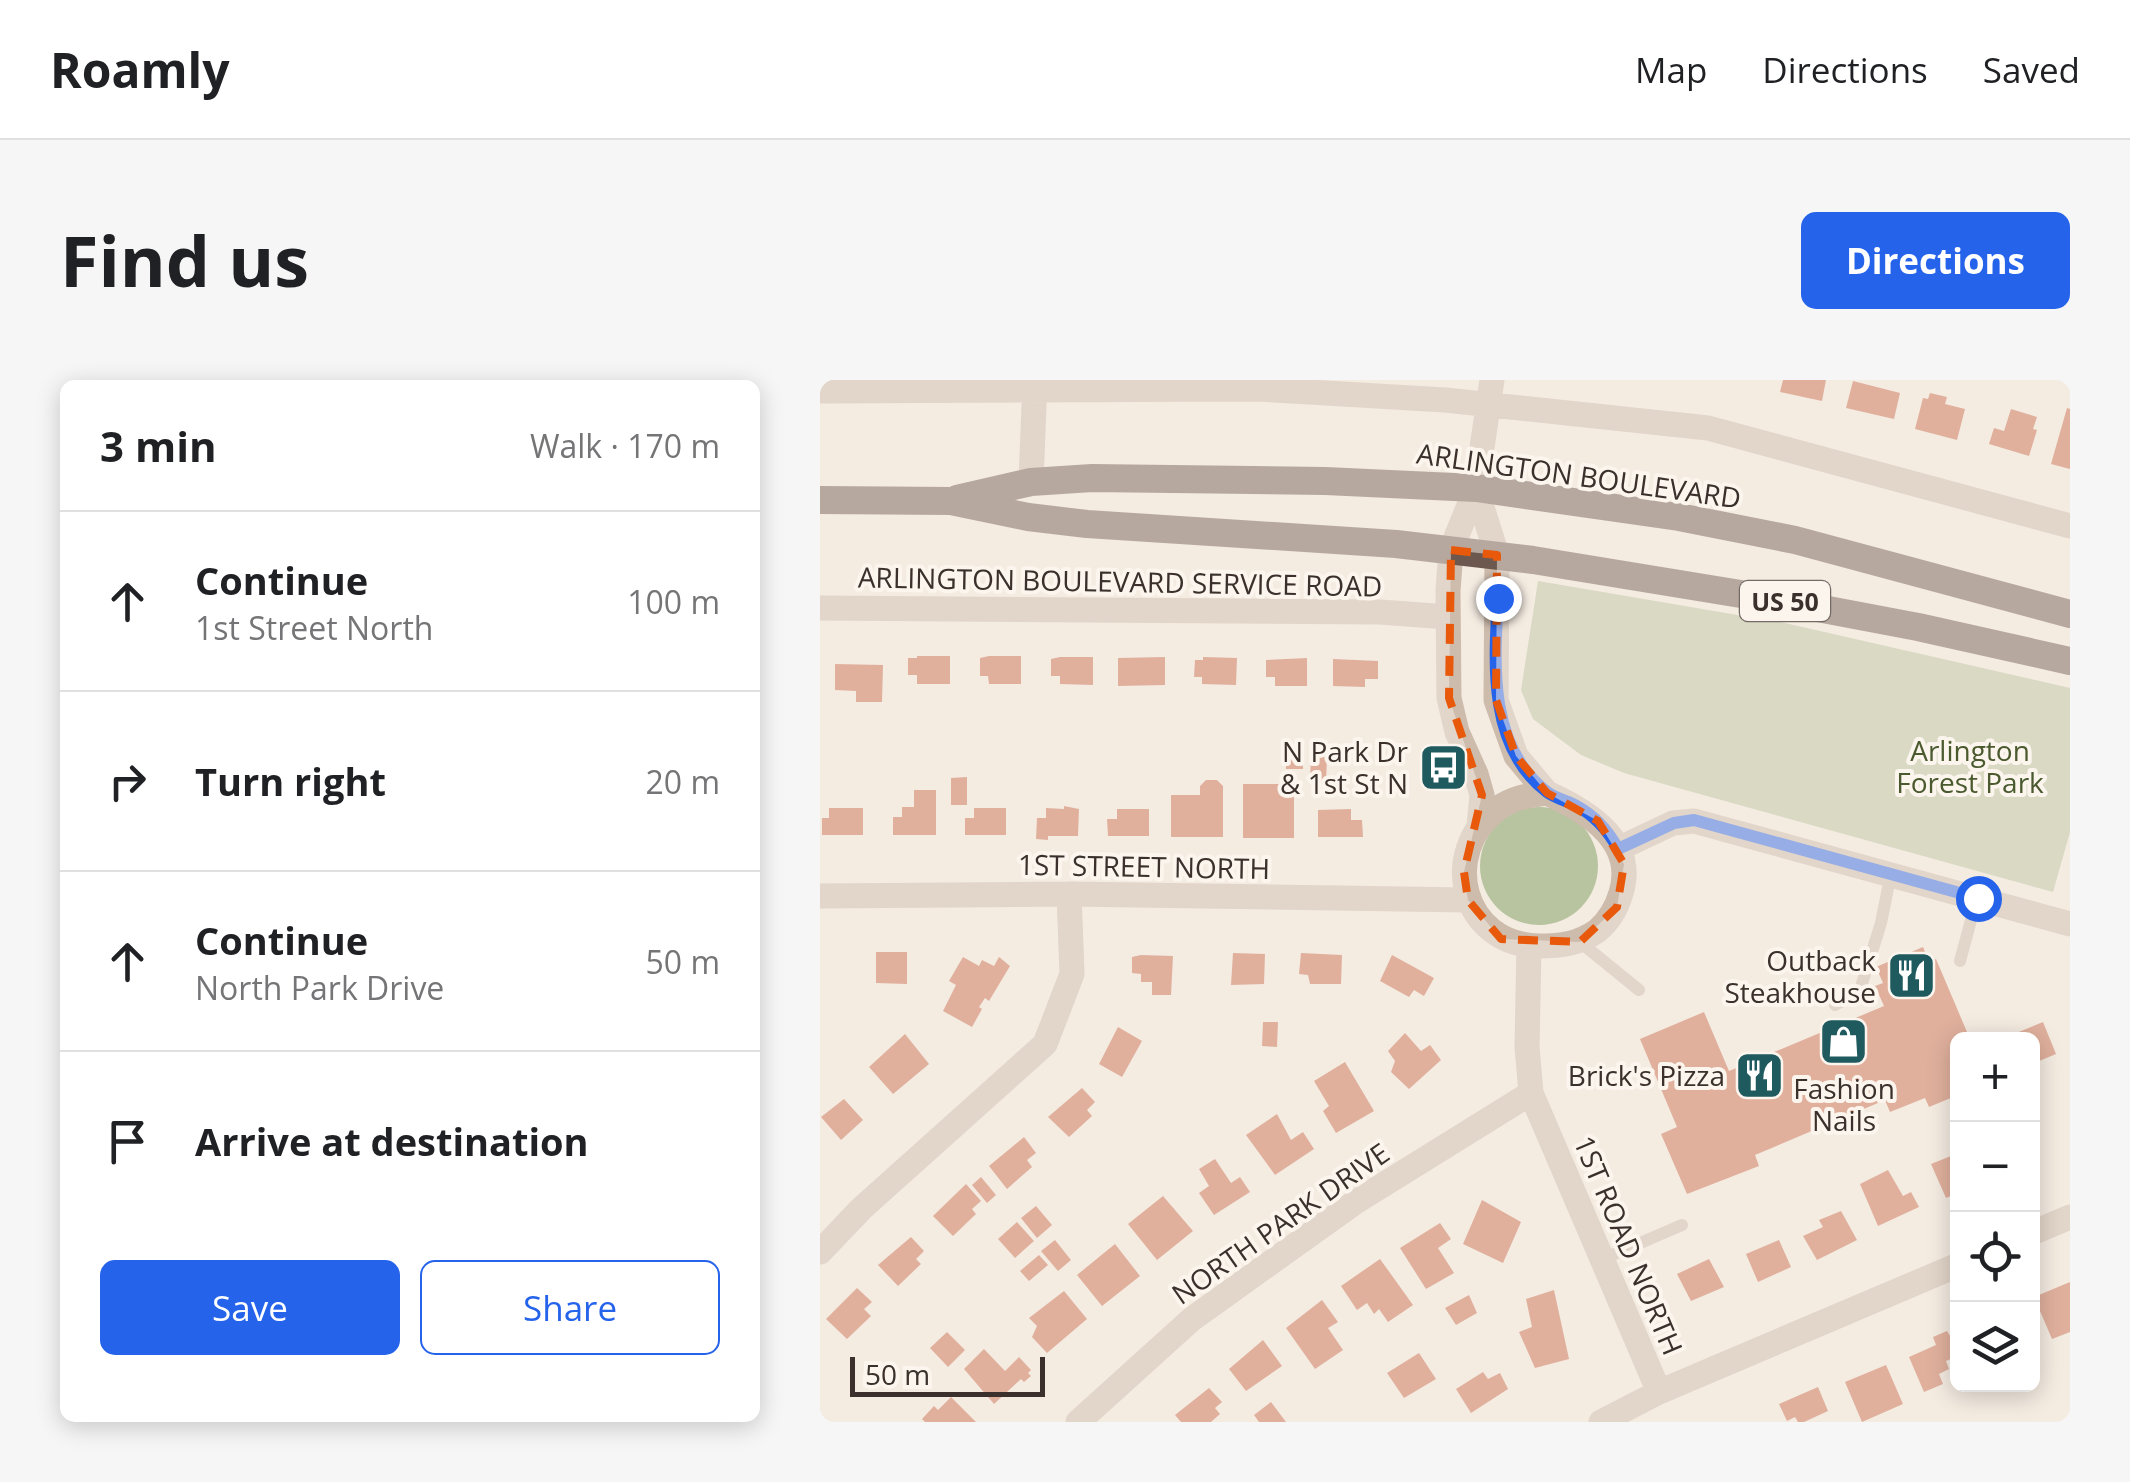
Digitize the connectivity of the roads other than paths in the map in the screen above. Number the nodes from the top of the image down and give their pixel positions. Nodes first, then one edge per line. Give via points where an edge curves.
1 (1034, 385) edge
2 (820, 390) edge
3 (1490, 393) edge
4 (1031, 482) junction
5 (1476, 488) junction
6 (820, 500) edge
7 (951, 501) junction
8 (2070, 526) edge
9 (1451, 550) junction
10 (1496, 555) junction
11 (820, 608) edge
12 (2070, 614) edge
13 (1448, 617) junction
14 (2070, 661) edge
15 (1548, 793) junction
16 (1480, 826) junction
17 (1618, 849) junction
18 (1891, 873) junction
19 (1069, 894) junction
20 (820, 896) edge
21 (1978, 898) junction
22 (1468, 900) junction
23 (2070, 924) edge
24 (1580, 942) junction
25 (1530, 946) junction
26 (1960, 960) dead end
27 (1639, 990) dead end
28 (1835, 1005) dead end
29 (1531, 1094) junction
30 (2070, 1217) edge
31 (1682, 1225) dead end
32 (2040, 1230) edge
33 (820, 1252) edge
34 (1604, 1259) junction
35 (1950, 1268) edge
36 (1660, 1392) junction
37 (1078, 1422) edge
38 (1602, 1422) edge

1 - 2 street
1 - 3 street
1 - 4 street
3 - 5 street
3 - 8 street via 1708,428
4 - 5 highway, ARLINGTON BOULEVARD / US 50 via 1325,480
4 - 7 highway, ARLINGTON BOULEVARD / US 50
5 - 9 street
5 - 10 street
5 - 12 highway, ARLINGTON BOULEVARD / US 50 via 1758,532
6 - 7 highway, ARLINGTON BOULEVARD / US 50
7 - 9 highway, ARLINGTON BOULEVARD / US 50 via 1087,524
9 - 10 highway, ARLINGTON BOULEVARD / US 50
9 - 13 street
10 - 14 highway, ARLINGTON BOULEVARD / US 50 via 1777,600
10 - 15 street via 1496,700 1516,756
11 - 13 street, ARLINGTON BOULEVARD SERVICE ROAD
13 - 16 street via 1449,698 1482,795
15 - 16 street via 1522,796
15 - 17 street via 1598,820
16 - 22 street via 1464,872
17 - 18 street via 1694,820
17 - 24 street via 1625,882 1617,907
18 - 21 street
18 - 28 lane via 1859,993
19 - 20 street, 1ST STREET NORTH
19 - 22 street, 1ST STREET NORTH
19 - 33 street via 1072,974 1045,1044
21 - 23 street
21 - 26 lane
22 - 25 street via 1490,931
24 - 25 street
24 - 27 lane
25 - 29 street, 1ST ROAD NORTH
29 - 34 street, 1ST ROAD NORTH
29 - 37 street, NORTH PARK DRIVE via 1354,1202 1192,1318
30 - 32 street
31 - 34 lane
34 - 36 street, 1ST ROAD NORTH
35 - 36 street
36 - 38 street

